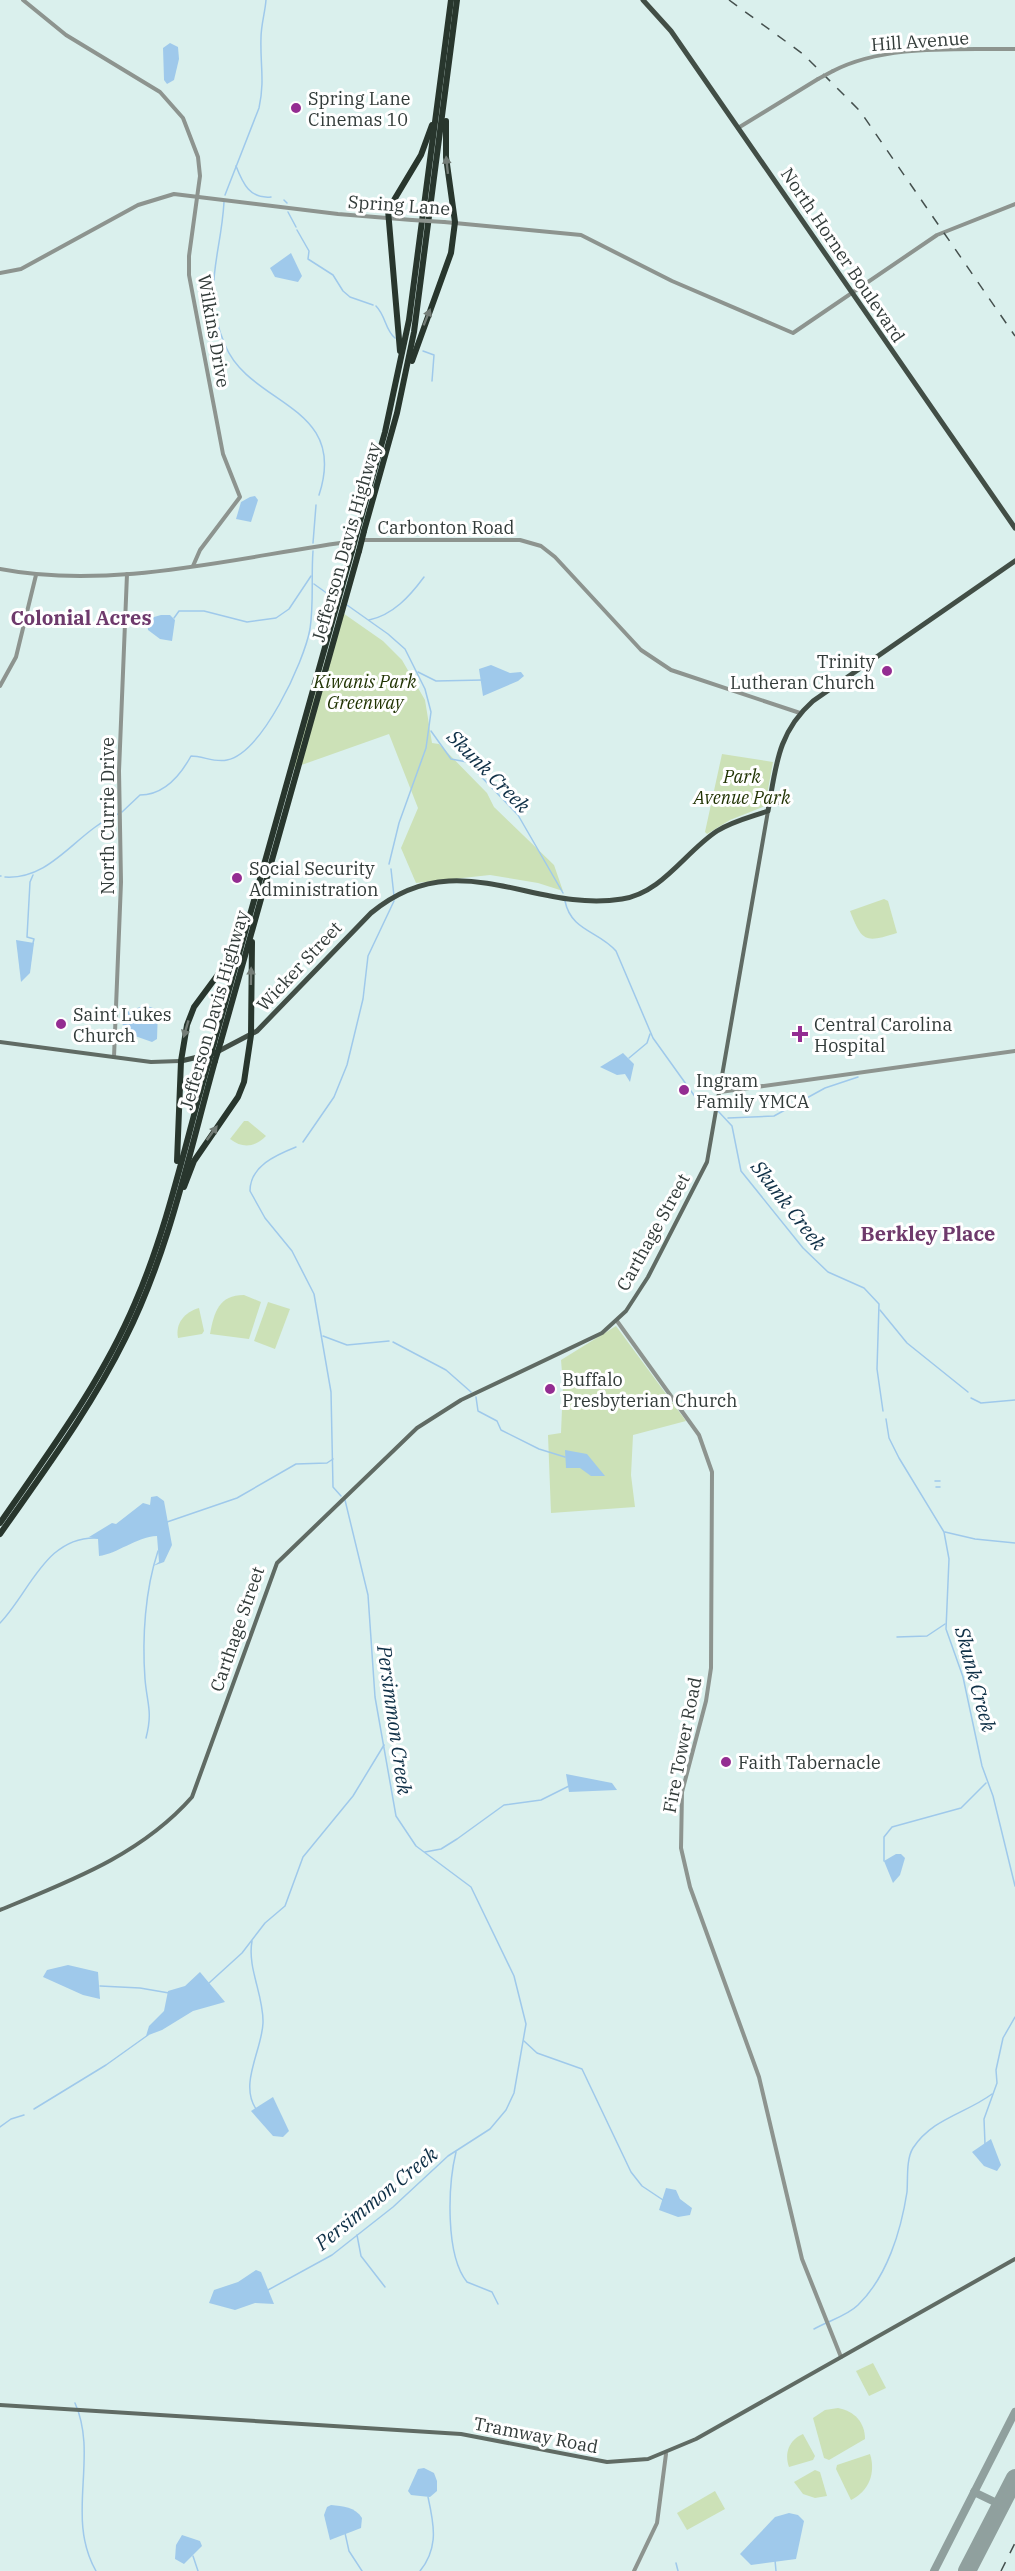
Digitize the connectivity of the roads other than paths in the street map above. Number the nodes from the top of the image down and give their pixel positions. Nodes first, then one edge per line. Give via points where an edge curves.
1 (23, 0) edge
2 (451, 0) edge
3 (459, 0) edge
4 (643, 0) edge
5 (1015, 49) edge
6 (446, 94) junction
7 (437, 110) junction
8 (738, 129) junction
9 (199, 196) junction
10 (1015, 204) edge
11 (387, 218) junction
12 (455, 222) junction
13 (0, 273) edge
14 (852, 295) junction
15 (400, 369) junction
16 (397, 413) junction
17 (1015, 528) edge
18 (361, 532) junction
19 (356, 551) junction
20 (1015, 561) edge
21 (193, 566) junction
22 (0, 569) edge
23 (127, 574) junction
24 (36, 575) junction
25 (0, 686) edge
26 (800, 713) junction
27 (771, 797) junction
28 (783, 803) dead end
29 (768, 811) junction
30 (253, 904) junction
31 (257, 914) junction
32 (251, 1035) junction
33 (0, 1042) edge
34 (1015, 1051) edge
35 (114, 1057) junction
36 (181, 1061) junction
37 (720, 1092) junction
38 (170, 1196) junction
39 (170, 1224) junction
40 (617, 1321) junction
41 (0, 1523) edge
42 (0, 1534) edge
43 (0, 1910) edge
44 (1015, 2259) edge
45 (841, 2357) junction
46 (0, 2405) edge
47 (666, 2454) junction
48 (634, 2571) edge

1 - 9 street, Wilkins Drive via 66,35 152,87 175,106 187,125 198,157
2 - 7 highway, Jefferson Davis Highway
3 - 6 highway, Jefferson Davis Highway
4 - 8 main road, North Horner Boulevard via 671,31
5 - 8 street, Hill Avenue, bridge via 882,53 833,71
12 -> 6 highway via 446,157
6 - 16 highway, Jefferson Davis Highway via 423,274
7 - 11 highway via 421,155 391,201
7 - 15 highway, Jefferson Davis Highway
8 - 14 main road, North Horner Boulevard
9 - 11 street, Spring Lane
9 - 13 street, Spring Lane via 174,194 138,205 21,269
9 - 21 street, Wilkins Drive via 189,256 192,298 223,454 240,497 200,550
10 - 14 street via 937,235
11 - 12 street, Spring Lane, bridge
11 - 15 highway via 399,316
12 - 14 street, Spring Lane via 581,235 678,284 794,333
16 -> 12 highway via 421,333 448,267
14 - 17 main road, North Horner Boulevard
15 - 18 highway, Jefferson Davis Highway
16 - 18 highway, Jefferson Davis Highway
18 - 19 highway, Jefferson Davis Highway, bridge
19 - 30 highway, Jefferson Davis Highway
19 - 31 highway, Jefferson Davis Highway
20 - 26 main road, Carthage Street
21 - 23 street, Carbonton Road
21 - 26 street, Carbonton Road via 359,540 529,542 555,556 657,663
22 - 24 street, Carbonton Road
23 - 24 street, Carbonton Road
23 - 35 street, North Currie Drive via 118,771 121,882
24 - 25 street via 16,657
26 - 27 main road, Carthage Street via 782,742
27 - 28 main road via 774,802
27 - 29 main road, Carthage Street
29 - 32 main road, Wicker Street via 716,832 666,876 641,893 623,899 579,900 480,880 444,882 392,898 361,922
29 - 37 main road, Carthage Street
30 -> 36 highway via 231,957 194,1007
30 - 38 highway, Jefferson Davis Highway, bridge
32 -> 31 highway via 251,954
31 - 39 highway, Jefferson Davis Highway, bridge
32 - 36 main road, Wicker Street via 215,1053
39 -> 32 highway via 194,1161 244,1082
33 - 35 main road, Wicker Street
34 - 37 street
35 - 36 main road, Wicker Street
36 - 38 highway via 180,1129
37 - 40 main road, Carthage Street via 700,1181 648,1277
38 - 41 highway, Jefferson Davis Highway via 139,1292 104,1367
39 - 42 highway, Jefferson Davis Highway via 144,1297 111,1365 82,1416
40 - 43 main road, Carthage Street via 592,1339 446,1407 375,1466 277,1563 203,1772 188,1802 120,1856
40 - 45 street, Fire Tower Road via 699,1435 711,1470 711,1668 681,1797 681,1848 690,1887 759,2077 802,2259
44 - 45 main road, Tramway Road
45 - 47 main road, Tramway Road
46 - 47 main road, Tramway Road via 461,2434 608,2462 640,2461
47 - 48 street via 657,2523

